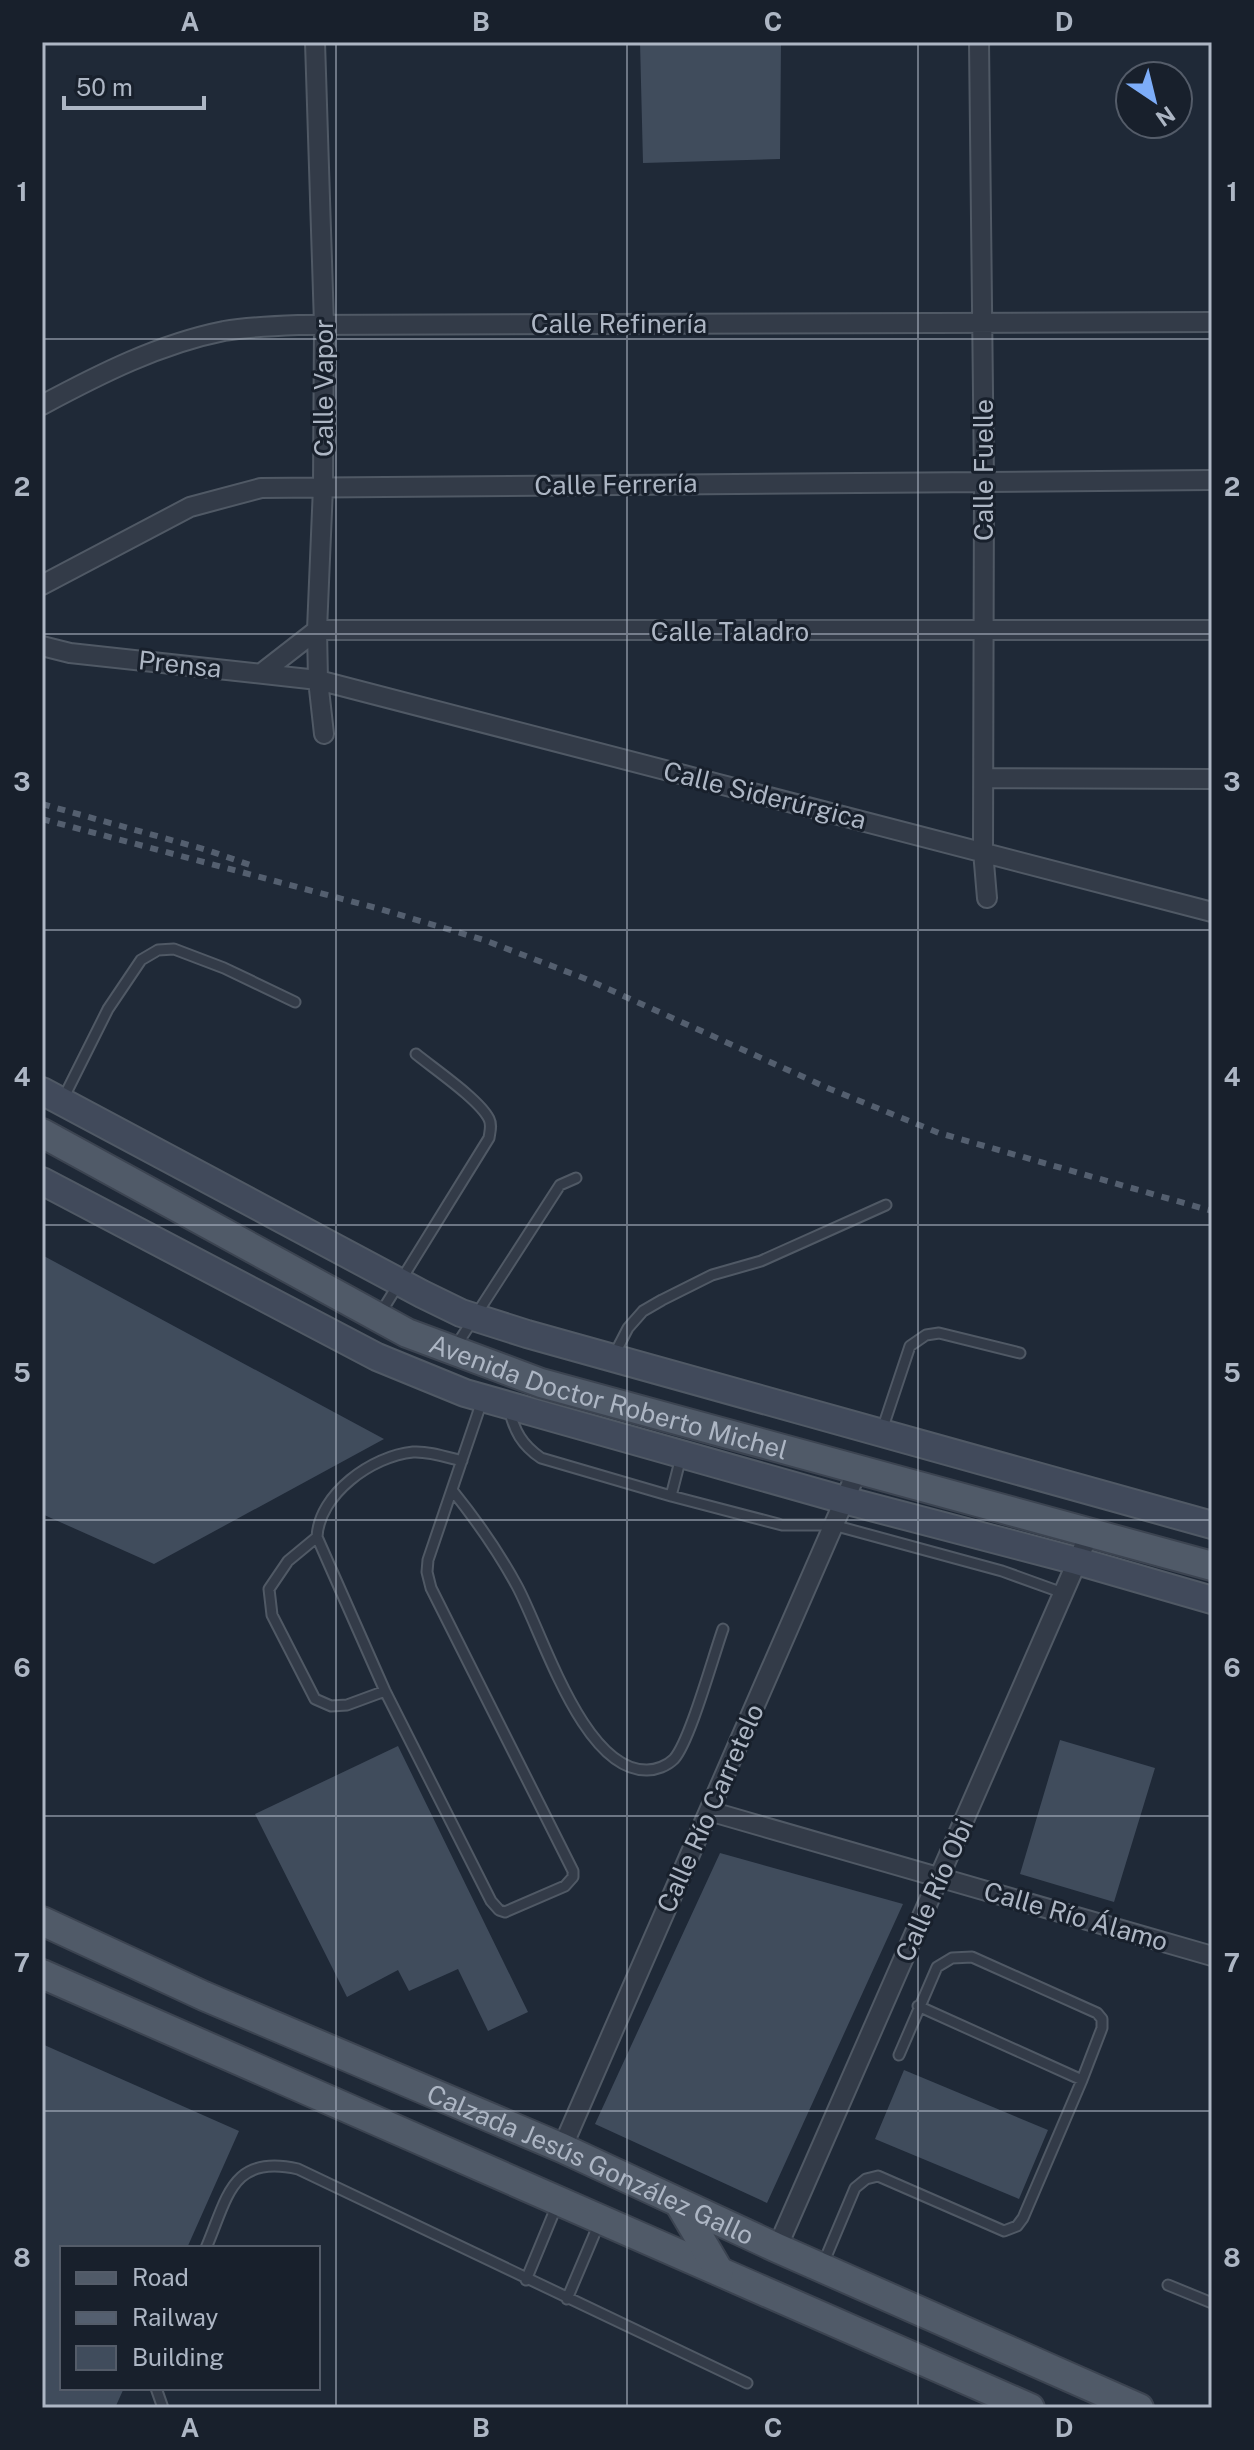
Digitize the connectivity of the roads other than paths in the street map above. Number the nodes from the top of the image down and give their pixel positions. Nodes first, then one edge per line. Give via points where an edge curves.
1 (315, 42) edge
2 (979, 42) edge
3 (982, 322) junction
4 (1212, 322) edge
5 (324, 324) junction
6 (42, 405) edge
7 (1212, 480) edge
8 (984, 481) junction
9 (323, 487) junction
10 (42, 585) edge
11 (317, 630) junction
12 (1212, 630) edge
13 (984, 631) junction
14 (42, 646) edge
15 (263, 672) junction
16 (318, 680) junction
17 (324, 734) dead end
18 (984, 778) junction
19 (1212, 779) edge
20 (983, 851) junction
21 (987, 898) dead end
22 (1212, 912) edge
23 (295, 1002) dead end
24 (416, 1054) dead end
25 (52, 1096) edge
26 (42, 1133) edge
27 (576, 1178) dead end
28 (42, 1181) edge
29 (886, 1205) dead end
30 (399, 1282) junction
31 (474, 1317) junction
32 (378, 1318) junction
33 (453, 1350) junction
34 (1020, 1353) dead end
35 (612, 1357) junction
36 (483, 1398) junction
37 (509, 1406) junction
38 (881, 1432) junction
39 (682, 1453) junction
40 (462, 1461) junction
41 (858, 1469) junction
42 (452, 1490) junction
43 (671, 1496) junction
44 (844, 1500) junction
45 (833, 1525) junction
46 (1212, 1525) edge
47 (1090, 1532) junction
48 (317, 1537) junction
49 (1077, 1561) junction
50 (1212, 1566) edge
51 (1063, 1593) junction
52 (1212, 1600) edge
53 (723, 1629) dead end
54 (385, 1691) junction
55 (709, 1811) junction
56 (939, 1877) junction
57 (42, 1921) edge
58 (1212, 1956) edge
59 (42, 1974) edge
60 (918, 2006) junction
61 (899, 2055) dead end
62 (1082, 2080) junction
63 (562, 2148) junction
64 (559, 2201) junction
65 (679, 2203) junction
66 (600, 2219) junction
67 (207, 2246) edge
68 (777, 2248) junction
69 (822, 2267) junction
70 (719, 2271) junction
71 (526, 2280) junction
72 (1168, 2285) dead end
73 (567, 2299) junction
74 (1212, 2303) edge
75 (747, 2383) dead end
76 (991, 2400) edge
77 (1030, 2408) edge
78 (1139, 2408) edge

1 - 5 street, Calle Vapor
2 - 3 street, Calle Fuelle
3 - 4 street, Calle Refinería
3 - 5 street, Calle Refinería
3 - 8 street, Calle Fuelle
5 - 6 street, Calle Refinería via 203,336 103,372
5 - 9 street, Calle Vapor
7 - 8 street, Calle Ferrería
8 - 9 street, Calle Ferrería
8 - 13 street, Calle Fuelle
9 - 10 street, Calle Ferrería via 253,490 190,507
9 - 11 street, Calle Vapor
11 - 13 street, Calle Taladro
11 - 15 street
11 - 16 street, Calle Vapor
12 - 13 street, Calle Taladro
13 - 18 street, Calle Fuelle
14 - 15 street, Prensa
15 - 16 street, Prensa
16 - 17 street, Calle Vapor
16 - 20 street, Calle Siderúrgica
18 - 19 street
18 - 20 street, Calle Fuelle
20 - 21 street, Calle Fuelle
20 - 22 street, Calle Siderúrgica
23 - 25 lane via 174,949 158,950 141,960
24 - 30 lane via 479,1106 491,1126 489,1138
25 - 30 main road, Avenida Doctor Roberto Michel
26 - 32 main road, Avenida Doctor Roberto Michel
27 - 31 lane via 560,1185
28 - 36 main road, Avenida Doctor Roberto Michel via 377,1357
29 - 35 lane via 662,1300 628,1328
30 - 31 main road, Avenida Doctor Roberto Michel
30 - 32 lane
31 - 33 lane
31 - 35 main road, Avenida Doctor Roberto Michel
32 - 33 main road, Avenida Doctor Roberto Michel
33 - 41 main road, Avenida Doctor Roberto Michel via 541,1383
34 - 38 lane via 939,1333 917,1340 910,1346
35 - 38 main road, Avenida Doctor Roberto Michel
36 - 37 main road, Avenida Doctor Roberto Michel
36 - 40 lane
37 - 39 main road, Avenida Doctor Roberto Michel
37 - 43 lane via 519,1437 541,1458
38 - 46 main road, Avenida Doctor Roberto Michel
39 - 43 lane
39 - 44 main road, Avenida Doctor Roberto Michel
40 - 42 lane
40 - 48 lane via 412,1452 370,1468 322,1510
41 - 44 street, Calle Río Carretelo
41 - 47 main road, Avenida Doctor Roberto Michel
42 - 53 lane via 498,1550 582,1725 610,1759 635,1771 655,1770 673,1761
42 - 54 lane via 428,1560 431,1588 572,1866 570,1882 511,1911 495,1907
43 - 45 lane via 782,1525
44 - 45 street, Calle Río Carretelo
44 - 49 main road, Avenida Doctor Roberto Michel
45 - 51 lane
45 - 55 street, Calle Río Carretelo
47 - 49 street, Calle Río Obi
47 - 50 main road, Avenida Doctor Roberto Michel
48 - 54 lane
48 - 54 lane via 288,1561 269,1589 272,1615 315,1699 347,1705
49 - 51 street, Calle Río Obi
49 - 52 main road, Avenida Doctor Roberto Michel
51 - 56 street, Calle Río Obi
55 - 56 street, Calle Río Álamo
55 - 63 street, Calle Río Carretelo
56 - 58 street, Calle Río Álamo
56 - 68 street, Calle Río Obi
57 - 63 main road, Calzada Jesús González Gallo
59 - 64 main road, Calzada Jesús González Gallo
60 - 61 lane
60 - 62 lane
60 - 62 lane via 937,1967 952,1958 972,1957 1097,2013 1102,2028
62 - 69 lane via 1017,2226 1004,2231 878,2176 855,2188
63 - 65 main road, Calzada Jesús González Gallo
64 - 66 main road, Calzada Jesús González Gallo
64 - 71 lane
65 - 68 main road, Calzada Jesús González Gallo
65 - 70 main road
66 - 70 main road, Calzada Jesús González Gallo
66 - 73 lane
67 - 71 lane via 235,2180 255,2167 276,2164 298,2169
68 - 69 main road, Calzada Jesús González Gallo
69 - 78 main road, Calzada Jesús González Gallo
70 - 76 main road, Calzada Jesús González Gallo
71 - 73 lane
72 - 74 lane
73 - 75 lane
76 - 77 main road, Calzada Jesús González Gallo

